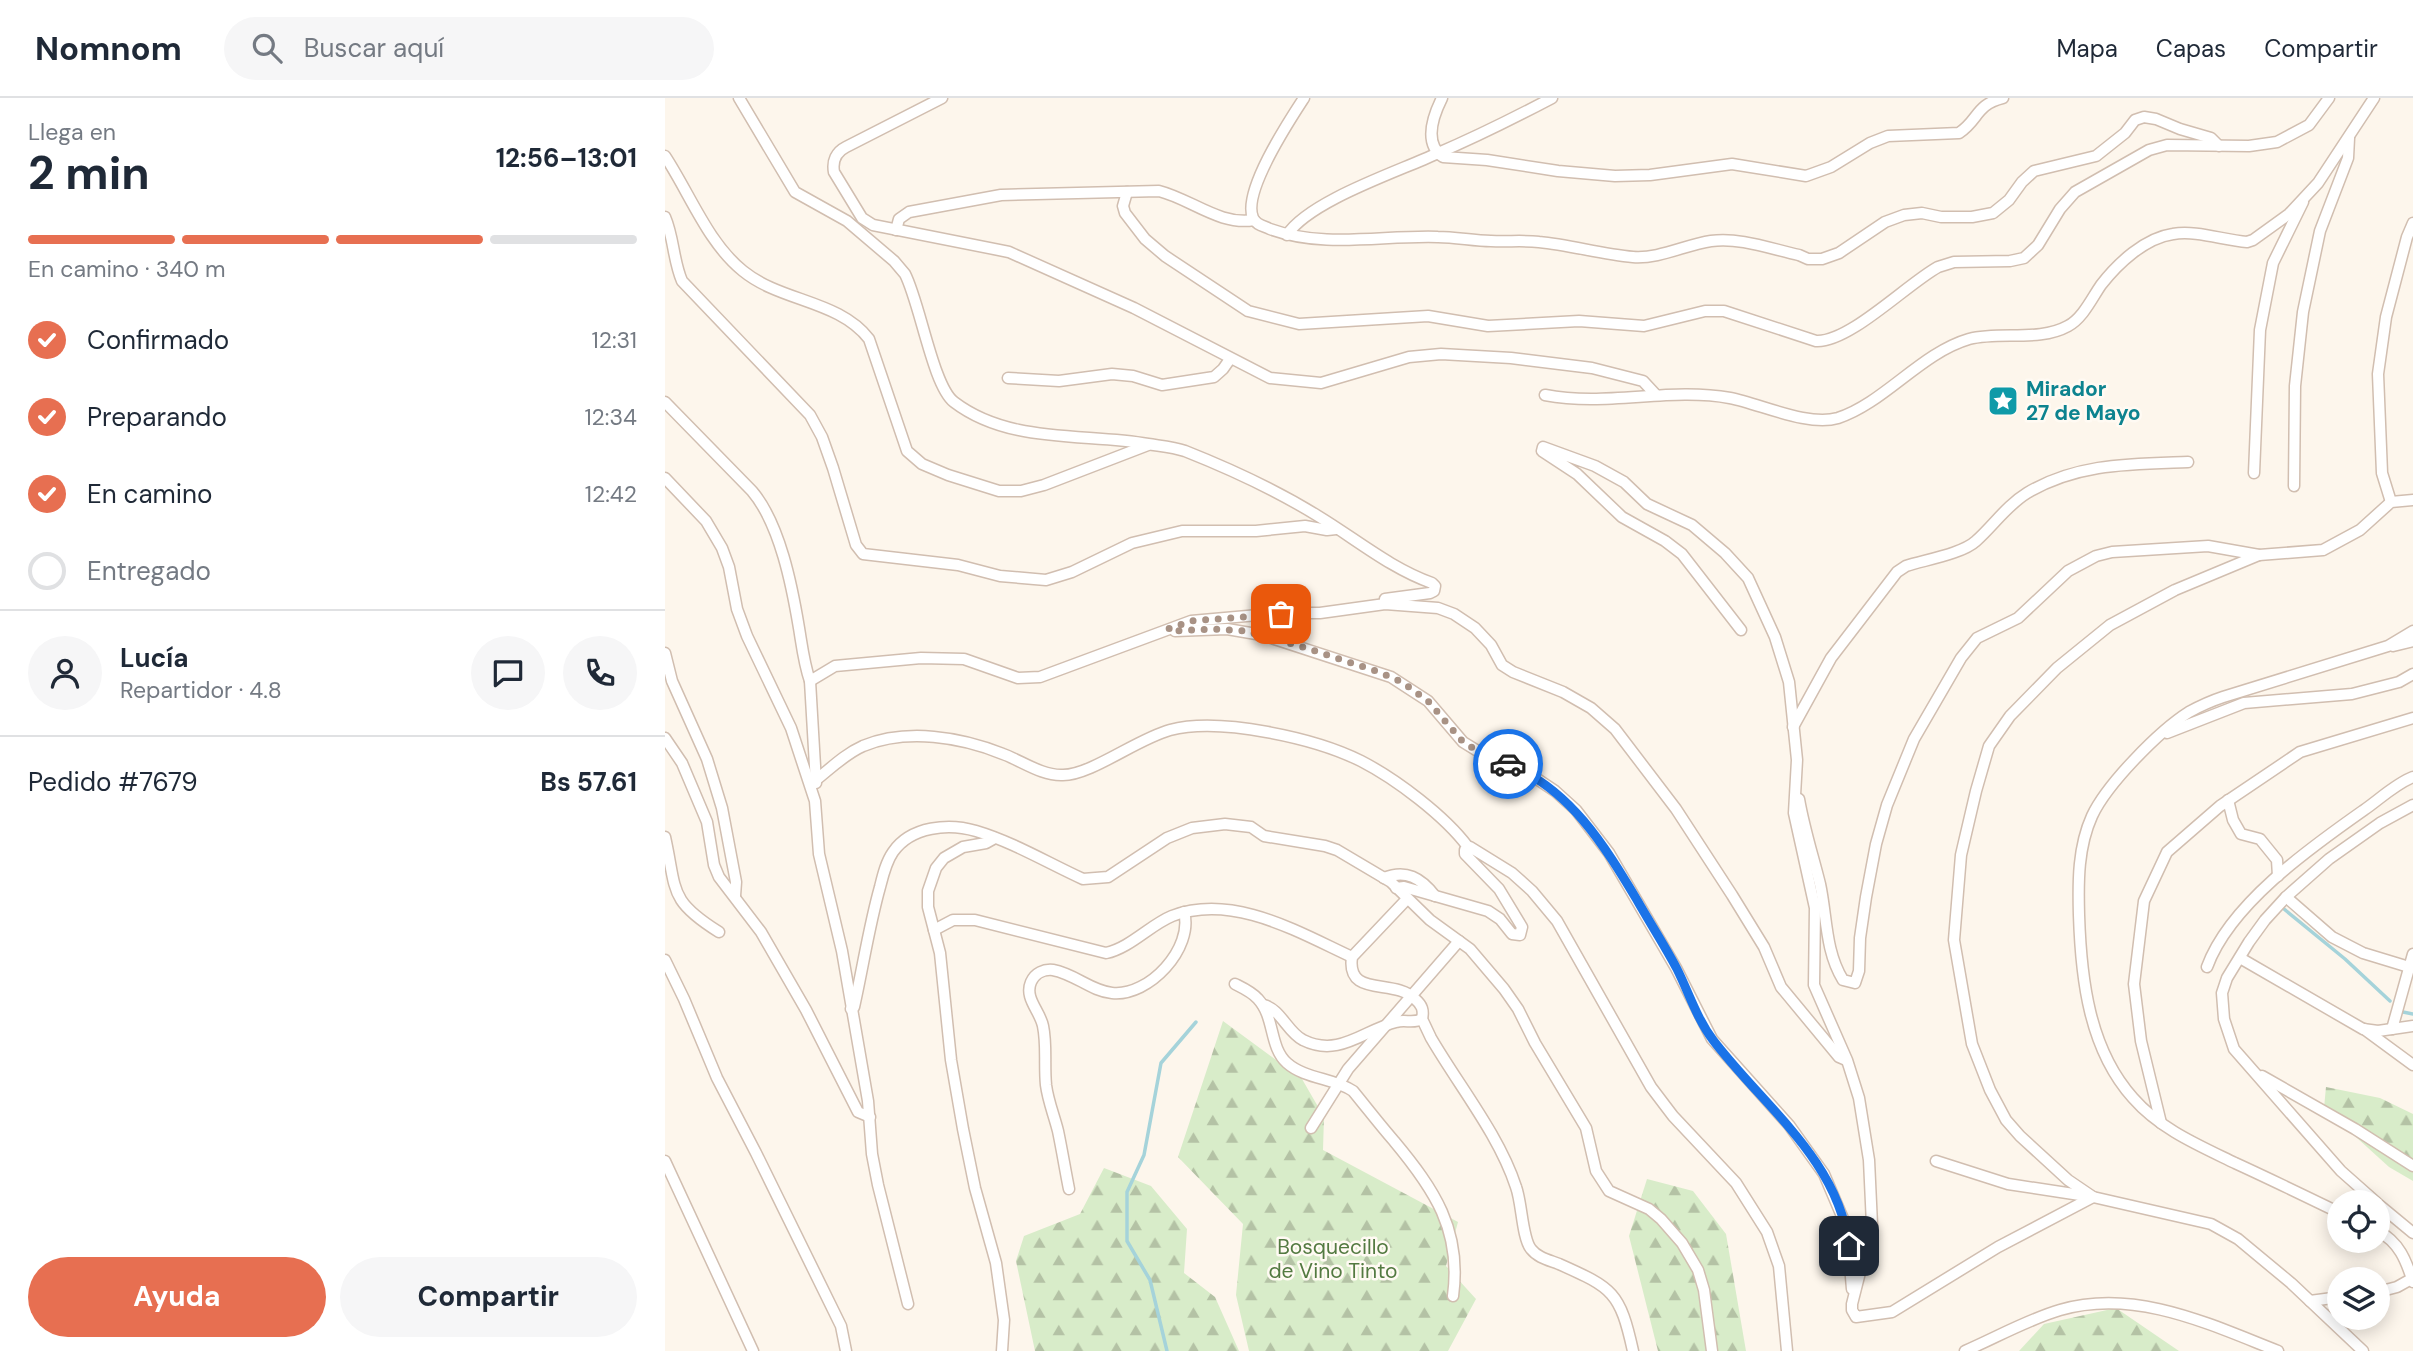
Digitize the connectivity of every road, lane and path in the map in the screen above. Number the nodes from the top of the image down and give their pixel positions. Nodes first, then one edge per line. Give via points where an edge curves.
1 (739, 98) edge
2 (942, 98) edge
3 (1304, 98) edge
4 (1442, 98) edge
5 (1552, 98) edge
6 (2003, 98) edge
7 (2329, 98) edge
8 (2374, 98) edge
9 (2350, 138) junction
10 (2219, 146) junction
11 (1438, 153) junction
12 (665, 156) edge
13 (1127, 192) junction
14 (2306, 195) junction
15 (665, 217) edge
16 (1254, 220) junction
17 (2413, 223) edge
18 (896, 230) junction
19 (1287, 235) junction
20 (1230, 359) junction
21 (1009, 379) dead end
22 (1545, 395) dead end
23 (1656, 395) junction
24 (665, 402) edge
25 (1148, 444) junction
26 (2188, 462) dead end
27 (2254, 473) dead end
28 (665, 478) edge
29 (2294, 486) dead end
30 (2413, 500) edge
31 (2392, 502) junction
32 (1336, 528) junction
33 (2259, 555) junction
34 (1378, 605) junction
35 (1168, 629) junction
36 (1741, 630) dead end
37 (2413, 631) edge
38 (2413, 641) edge
39 (2388, 646) junction
40 (665, 653) edge
41 (2413, 674) edge
42 (810, 681) junction
43 (2413, 718) edge
44 (1793, 727) junction
45 (2160, 736) junction
46 (665, 738) edge
47 (2413, 777) edge
48 (816, 780) junction
49 (1794, 796) junction
50 (2228, 800) junction
51 (815, 801) junction
52 (2413, 805) edge
53 (665, 837) edge
54 (995, 838) junction
55 (1468, 847) junction
56 (2278, 876) junction
57 (1384, 878) junction
58 (1395, 888) junction
59 (735, 896) junction
60 (1435, 897) junction
61 (2285, 897) junction
62 (1406, 899) junction
63 (1184, 912) junction
64 (934, 930) junction
65 (719, 932) dead end
66 (1459, 941) junction
67 (2413, 954) edge
68 (1352, 957) junction
69 (2240, 957) junction
70 (665, 960) edge
71 (2207, 967) dead end
72 (2409, 967) junction
73 (1235, 984) dead end
74 (1412, 996) junction
75 (1263, 1005) junction
76 (851, 1009) junction
77 (1422, 1019) junction
78 (2413, 1026) edge
79 (1384, 1027) junction
80 (2363, 1029) junction
81 (2392, 1029) junction
82 (1847, 1060) junction
83 (2413, 1065) edge
84 (2252, 1070) junction
85 (1339, 1084) junction
86 (870, 1117) junction
87 (2161, 1123) junction
88 (1311, 1128) dead end
89 (665, 1161) edge
90 (1936, 1161) dead end
91 (2413, 1166) edge
92 (1069, 1189) dead end
93 (2362, 1190) edge
94 (2093, 1197) junction
95 (2327, 1207) edge
96 (2390, 1214) edge
97 (2413, 1233) edge
98 (2390, 1238) edge
99 (2413, 1280) edge
100 (2390, 1289) edge
101 (1453, 1296) dead end
102 (2327, 1299) edge
103 (2310, 1301) junction
104 (908, 1304) dead end
105 (1852, 1304) junction
106 (753, 1351) edge
107 (846, 1351) edge
108 (1002, 1351) edge
109 (1633, 1351) edge
110 (1711, 1351) edge
111 (1787, 1351) edge
112 (1965, 1351) edge
113 (2278, 1351) edge
114 (2363, 1351) edge

1 - 25 street via 795,192 847,221 905,274 940,382 953,401 986,420 1014,429
2 - 18 street via 841,150 834,160 838,181 862,218
3 - 16 street via 1263,168 1252,211
4 - 11 street via 1430,136
5 - 11 street
6 - 11 street via 1982,107 1959,133 1888,136 1806,176 1732,164 1615,176
7 - 10 street via 2309,125 2277,142
8 - 9 street
9 - 14 street
9 - 29 street via 2349,158 2320,231 2302,312 2295,386
10 - 13 street via 2167,145 2149,150 2075,192 2028,256 1938,267 1826,341 1724,311 1705,311 1644,326 1579,321 1488,326 1429,316 1299,324 1248,311 1165,256 1125,213
10 - 19 street via 2211,138 2144,117 2096,156 2035,171 1993,213 1941,218 1904,215 1822,260 1734,241 1635,257 1537,242 1438,237 1317,240
11 - 19 street via 1318,207
12 - 25 street via 717,241 741,270 784,295 840,314 862,330 907,451 922,464 999,491 1021,491
13 - 16 street via 1159,191 1215,215
13 - 18 street via 1001,195 909,212 899,219
14 - 23 street via 2289,214 2246,242 2189,234 2153,241 2116,267 2065,328 1958,344 1835,419 1805,418 1729,398
14 - 27 street via 2273,262 2260,330
15 - 32 street via 683,281 810,415 863,554 1046,580 1132,543 1182,531
16 - 19 street
17 - 31 street via 2386,317 2378,374 2382,473
18 - 20 street via 1009,252 1134,308
20 - 21 street via 1214,377 1162,385 1112,374 1059,382
20 - 23 street via 1270,378 1321,383 1423,355 1511,358 1627,375 1643,381
22 - 23 street via 1595,400
24 - 42 street via 761,501 794,598
25 - 32 street via 1185,451 1296,502
26 - 44 street via 2086,469 2053,481 2007,508 1975,542 1897,572 1831,658
28 - 51 street via 719,541 737,609 790,728
30 - 31 street
31 - 33 street via 2360,530 2323,550
32 - 34 street via 1435,586 1432,592 1379,600
33 - 49 street via 2208,546 2096,556 2068,571 2018,618 1977,638 1914,739 1887,805 1866,897 1855,983 1843,980 1832,956 1820,886
33 - 94 street via 2175,590 2110,625 2057,668 2010,716 1989,746 1976,791 1961,855 1954,940 1972,1044 2005,1120 2068,1180
34 - 35 street via 1225,617
34 - 82 street via 1439,607 1454,614 1475,628 1513,672 1563,692 1615,729 1676,809 1732,895 1764,947 1781,987 1839,1057
35 - 42 street via 1040,677 1018,678 964,659 921,658 835,666
35 - 105 street via 1227,629 1262,635 1391,677 1428,701 1463,742 1525,771 1576,810 1609,853 1712,1039 1789,1125 1824,1174 1847,1228
36 - 44 street via 1682,554 1622,517 1577,474 1542,451 1543,447 1617,478 1647,504 1692,525 1738,566 1755,590 1775,637 1789,682
37 - 39 street
38 - 39 street
39 - 45 street via 2205,704
40 - 59 street via 671,681 707,759 722,808
41 - 45 street via 2353,694 2244,704
42 - 48 street
43 - 50 street via 2300,752
44 - 49 street via 1797,760
45 - 87 street via 2114,782 2092,816 2078,875 2081,964 2096,1033 2118,1081
46 - 59 street via 682,763 708,822 719,877
47 - 56 street
48 - 51 street
48 - 55 street via 853,752 898,737 965,742 1059,776 1080,772 1167,731 1249,729 1362,762 1426,806
49 - 82 street via 1815,908 1814,985
50 - 56 street via 2241,834 2260,839 2277,860
50 - 87 street via 2167,852 2144,901 2134,984 2141,1041
51 - 76 street via 818,855 837,923
52 - 61 street via 2379,823
53 - 65 street via 678,898
54 - 57 street via 1083,879 1099,879 1179,833 1225,824 1337,850
54 - 64 street via 954,851 936,868 928,891
54 - 76 street via 941,827 914,835 893,852 876,899
55 - 60 street via 1467,856 1499,889 1521,933 1512,934 1488,911
55 - 111 street via 1512,873 1557,921 1651,1087 1736,1183 1767,1231 1779,1266
56 - 71 street via 2214,947
57 - 58 street
57 - 60 street via 1397,873 1412,876
58 - 60 street
58 - 62 street
59 - 86 street via 806,1010 858,1112
61 - 69 street
61 - 72 street via 2332,937 2363,953
62 - 66 street
62 - 68 street
63 - 64 street via 1106,953 965,919
63 - 68 street via 1224,908 1274,921
63 - 92 street via 1182,946 1156,977 1131,991 1104,992 1052,970 1037,974 1031,982 1029,994 1043,1026 1046,1085
64 - 108 street via 963,1129 996,1263 1004,1320
66 - 74 street
66 - 110 street via 1518,1009 1585,1128 1601,1181 1609,1191 1649,1209 1682,1243 1704,1290
67 - 72 street
68 - 74 street via 1356,979
69 - 80 street
69 - 84 street via 2222,993 2223,1012 2234,1049
70 - 107 street via 717,1078 841,1326
72 - 81 street
73 - 75 street
74 - 77 street via 1421,1005
74 - 79 street
75 - 79 street via 1271,1007 1303,1040 1318,1044 1341,1045
75 - 85 street via 1277,1051 1285,1060 1301,1071
76 - 86 street
77 - 79 street
77 - 109 street via 1510,1168 1529,1248 1539,1257 1601,1283 1613,1294 1625,1315
78 - 81 street
79 - 85 street
80 - 81 street
80 - 83 street
82 - 105 street via 1864,1120 1872,1205 1871,1233
84 - 91 street
84 - 93 street
85 - 88 street
85 - 101 street via 1353,1091 1432,1191 1453,1244
86 - 104 street via 878,1185
87 - 95 street via 2187,1141
89 - 106 street
90 - 94 street via 2008,1184
94 - 103 street via 2211,1224 2238,1238
94 - 105 street via 1998,1247 1892,1312 1856,1317
96 - 97 street
98 - 99 street via 2402,1252
99 - 100 street
102 - 103 street
103 - 114 street
112 - 113 street via 2060,1310 2113,1302 2161,1308

